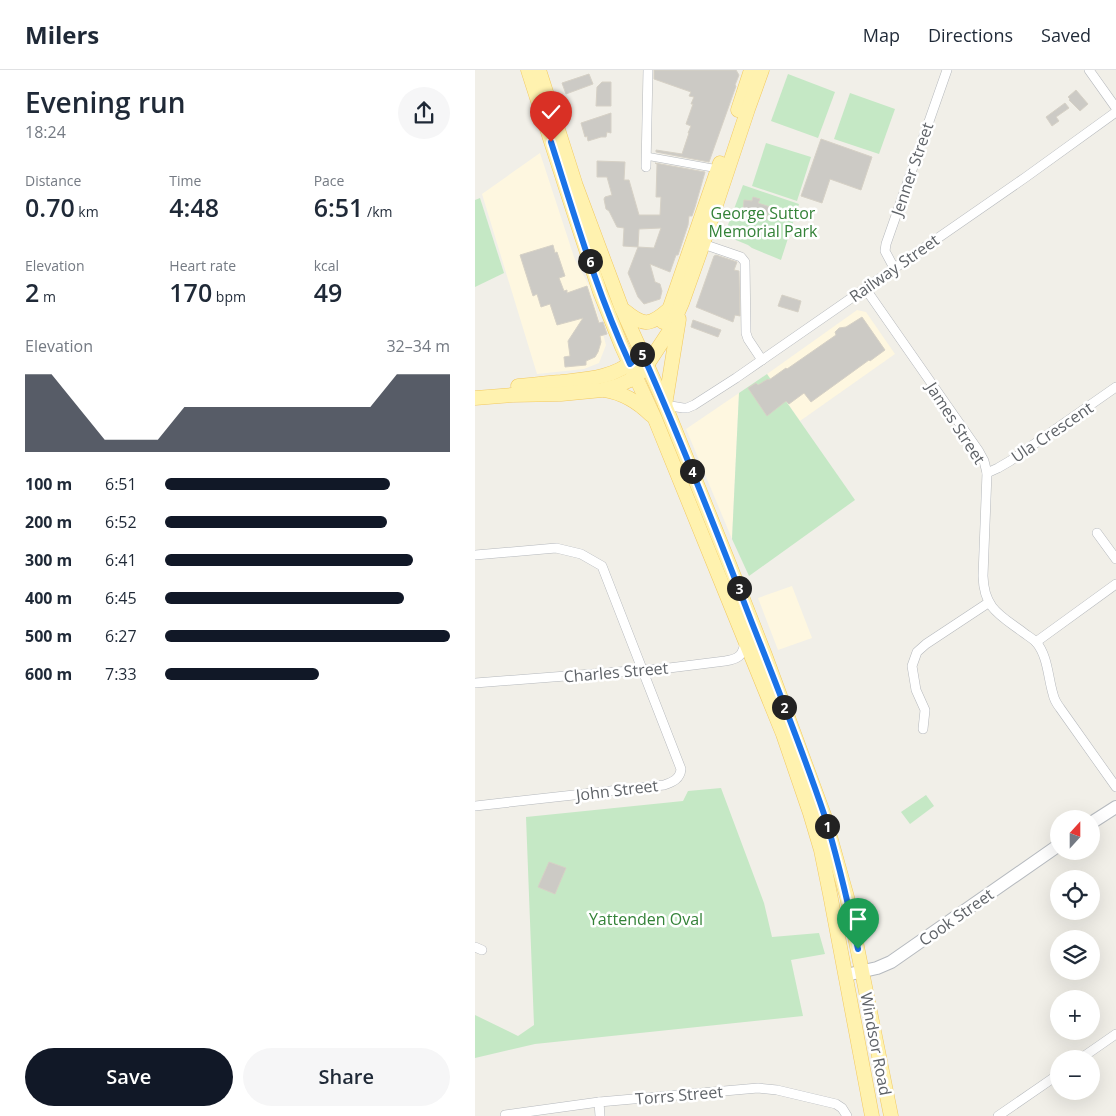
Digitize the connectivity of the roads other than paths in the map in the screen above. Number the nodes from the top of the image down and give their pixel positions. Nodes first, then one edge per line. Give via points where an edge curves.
1 (528, 70) edge
2 (539, 70) edge
3 (648, 70) edge
4 (751, 70) edge
5 (763, 70) edge
6 (947, 70) edge
7 (1089, 70) edge
8 (1116, 108) edge
9 (1116, 112) edge
10 (646, 156) junction
11 (646, 166) dead end
12 (718, 169) junction
13 (703, 244) junction
14 (893, 268) junction
15 (865, 288) junction
16 (682, 303) junction
17 (622, 308) junction
18 (669, 310) junction
19 (645, 359) junction
20 (762, 360) junction
21 (633, 370) junction
22 (1116, 388) edge
23 (602, 390) junction
24 (475, 391) edge
25 (475, 398) edge
26 (665, 405) junction
27 (655, 419) junction
28 (987, 473) junction
29 (1097, 533) dead end
30 (475, 555) edge
31 (1116, 559) edge
32 (1116, 584) edge
33 (988, 603) junction
34 (745, 640) junction
35 (1036, 642) junction
36 (644, 672) junction
37 (475, 683) edge
38 (923, 729) dead end
39 (1116, 788) edge
40 (475, 806) edge
41 (1116, 806) edge
42 (1100, 817) edge
43 (1050, 851) edge
44 (862, 972) junction
45 (846, 975) junction
46 (1116, 1034) edge
47 (1093, 1050) edge
48 (1050, 1080) edge
49 (599, 1102) junction
50 (505, 1115) edge
51 (600, 1116) edge
52 (847, 1116) edge
53 (872, 1116) edge
54 (891, 1116) edge
55 (998, 1116) edge

1 - 21 main road, Windsor Road via 600,292
2 - 17 main road, Windsor Road via 576,186
3 - 10 street
4 - 12 main road
5 - 13 main road
6 - 14 street, Jenner Street via 886,244 885,251
7 - 8 street
9 - 14 street, Railway Street
10 - 11 street
10 - 12 street
12 - 18 main road
13 - 16 main road
13 - 20 street via 741,257 745,262 746,333
14 - 15 street, Railway Street
15 - 20 street, Railway Street
15 - 28 street, James Street via 978,450
16 - 19 main road via 670,330
16 - 26 main road
17 - 18 main road via 639,321 647,322 657,320
17 - 19 main road, Windsor Road
18 - 19 main road via 648,347
19 - 21 main road
19 - 26 main road, Windsor Road
20 - 26 street, Railway Street via 687,408
21 - 23 main road via 617,386
21 - 24 main road via 623,368 589,379
21 - 27 main road, Windsor Road
22 - 28 street, Ula Crescent via 1010,461
23 - 25 main road
23 - 27 main road via 634,400
26 - 44 main road, Windsor Road via 813,782 847,897
27 - 34 main road, Windsor Road
28 - 33 street, James Street via 983,589
29 - 31 street
30 - 36 street, John Street via 556,548 581,554 603,566
32 - 35 street
33 - 35 street
33 - 38 street via 917,652 912,666 916,690 925,710
34 - 36 street, Charles Street via 744,650 733,660
34 - 45 main road, Windsor Road via 783,734 810,813 826,873
35 - 39 street via 1046,663 1053,697
36 - 37 street, Charles Street
36 - 40 street, John Street via 681,769 677,779 664,785
41 - 42 main road
43 - 44 main road, Cook Street via 891,962
44 - 45 main road, Cook Street
44 - 54 main road, Windsor Road
45 - 53 main road, Windsor Road
46 - 47 street
48 - 55 street
49 - 50 street, Torrs Street
49 - 51 street
49 - 52 street, Torrs Street via 758,1088 836,1104

